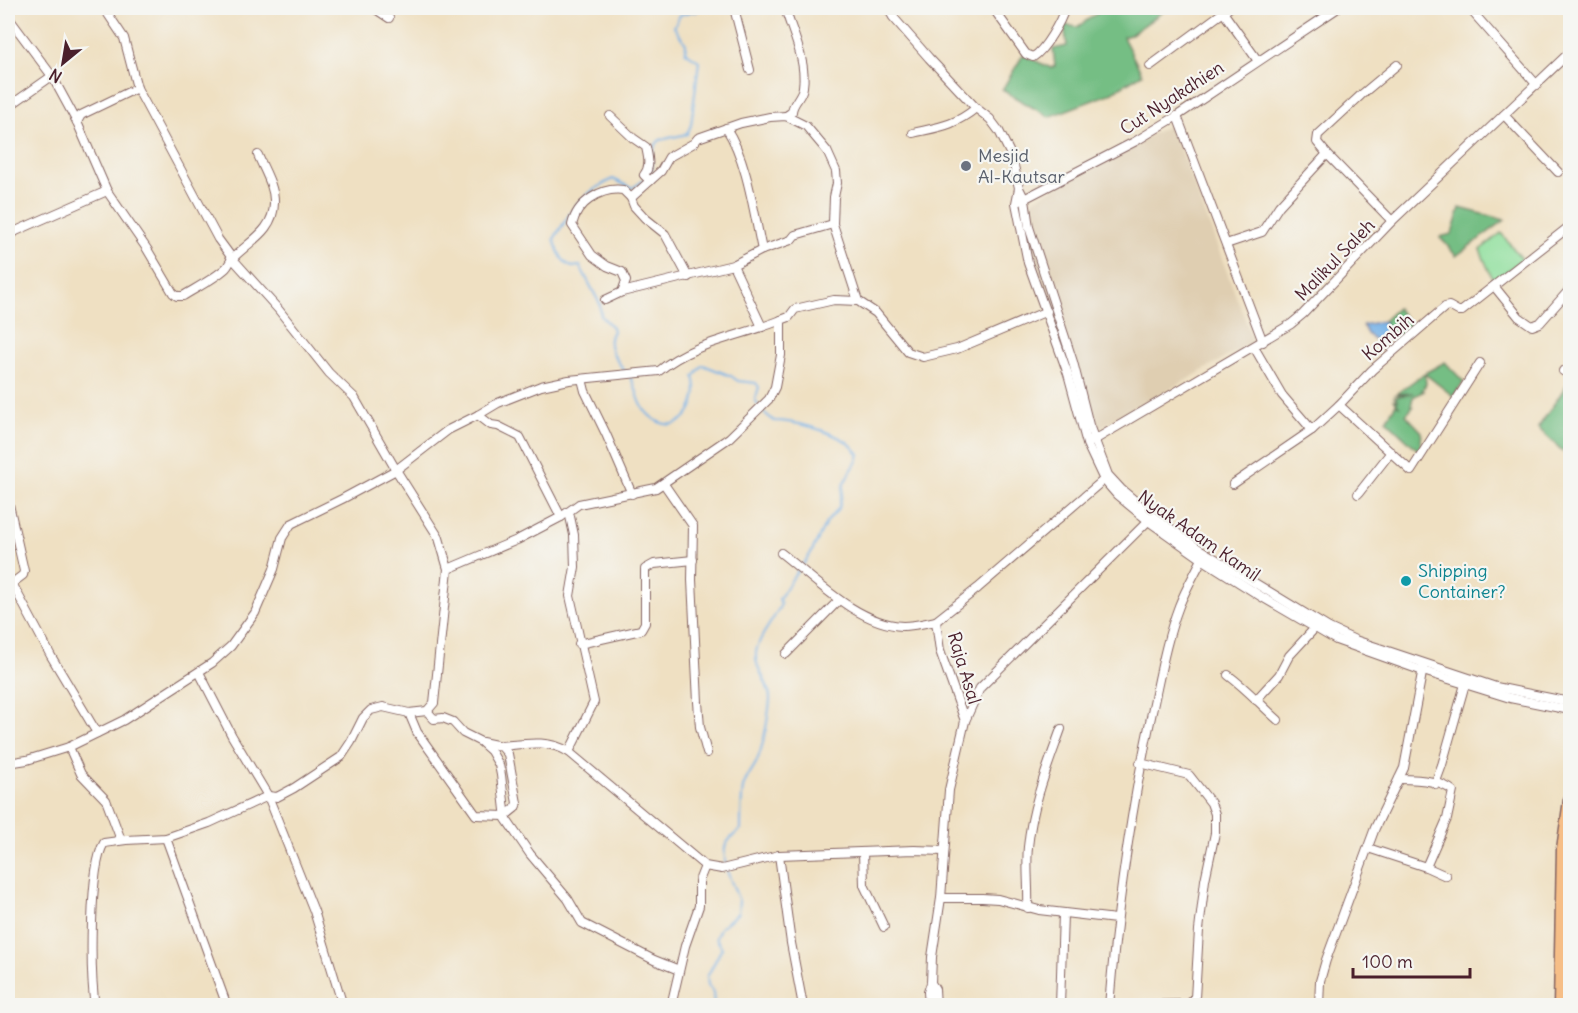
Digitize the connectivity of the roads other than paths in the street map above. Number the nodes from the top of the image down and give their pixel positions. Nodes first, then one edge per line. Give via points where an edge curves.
1 (104, 8) edge
2 (374, 8) edge
3 (734, 8) edge
4 (785, 8) edge
5 (888, 8) edge
6 (993, 8) edge
7 (1065, 8) edge
8 (1338, 8) edge
9 (1469, 8) edge
10 (1226, 10) edge
11 (8, 17) edge
12 (389, 18) dead end
13 (1569, 57) edge
14 (1258, 60) junction
15 (1397, 65) dead end
16 (1150, 66) dead end
17 (750, 70) dead end
18 (52, 76) junction
19 (1537, 85) junction
20 (137, 88) junction
21 (8, 107) edge
22 (976, 108) junction
23 (1504, 115) junction
24 (610, 116) dead end
25 (786, 116) junction
26 (1178, 116) junction
27 (77, 122) junction
28 (726, 128) junction
29 (913, 133) dead end
30 (1327, 154) junction
31 (258, 155) dead end
32 (1558, 172) dead end
33 (647, 178) junction
34 (107, 191) junction
35 (631, 198) junction
36 (1020, 201) junction
37 (1392, 221) junction
38 (833, 224) junction
39 (1570, 226) edge
40 (8, 237) edge
41 (1226, 244) junction
42 (762, 250) junction
43 (232, 258) junction
44 (733, 265) junction
45 (688, 277) junction
46 (1494, 286) junction
47 (1570, 289) edge
48 (622, 292) junction
49 (605, 300) dead end
50 (858, 301) junction
51 (1047, 311) junction
52 (781, 320) junction
53 (762, 327) junction
54 (1263, 342) junction
55 (1254, 347) junction
56 (1480, 363) dead end
57 (582, 379) junction
58 (1340, 405) junction
59 (478, 415) junction
60 (1312, 430) junction
61 (1091, 442) junction
62 (1391, 452) junction
63 (396, 470) junction
64 (1106, 478) junction
65 (664, 484) junction
66 (1233, 484) dead end
67 (632, 494) junction
68 (1358, 494) dead end
69 (8, 500) edge
70 (1133, 504) junction
71 (569, 512) junction
72 (561, 517) junction
73 (1148, 521) junction
74 (781, 553) dead end
75 (1204, 556) junction
76 (693, 560) junction
77 (448, 569) junction
78 (839, 600) junction
79 (936, 621) junction
80 (1314, 629) junction
81 (579, 645) junction
82 (786, 654) dead end
83 (1423, 667) junction
84 (199, 672) junction
85 (1228, 675) dead end
86 (1465, 684) junction
87 (1256, 700) junction
88 (1570, 702) edge
89 (1570, 710) edge
90 (427, 711) junction
91 (409, 713) junction
92 (1278, 720) dead end
93 (965, 721) junction
94 (1061, 729) dead end
95 (97, 733) junction
96 (481, 742) junction
97 (501, 746) junction
98 (69, 747) junction
99 (569, 752) junction
100 (706, 753) dead end
101 (8, 763) edge
102 (1140, 763) junction
103 (1399, 779) junction
104 (1434, 783) junction
105 (268, 796) junction
106 (1570, 800) edge
107 (505, 816) junction
108 (166, 838) junction
109 (122, 840) junction
110 (1368, 848) junction
111 (1570, 850) edge
112 (944, 851) junction
113 (863, 852) junction
114 (779, 855) junction
115 (705, 866) junction
116 (1426, 867) junction
117 (1446, 876) dead end
118 (941, 898) junction
119 (1028, 908) junction
120 (1063, 913) junction
121 (1116, 919) junction
122 (884, 927) dead end
123 (679, 970) junction
124 (931, 983) junction
125 (95, 1005) edge
126 (227, 1005) edge
127 (343, 1005) edge
128 (672, 1005) edge
129 (803, 1005) edge
130 (878, 1005) edge
131 (889, 1005) edge
132 (929, 1005) edge
133 (936, 1005) edge
134 (1060, 1005) edge
135 (1171, 1005) edge
136 (1319, 1005) edge
137 (1560, 1005) edge
138 (1569, 1005) edge

1 - 20 street via 124,38
2 - 12 street
3 - 17 street
4 - 25 street via 801,59 804,84 800,98
5 - 22 street
6 - 7 street via 1032,57 1040,51
8 - 14 street, Cut Nyakdhien
9 - 19 street
10 - 14 street
10 - 16 street
11 - 18 street
13 - 19 street, Malikul Saleh
14 - 26 street, Cut Nyakdhien
15 - 30 street via 1318,135 1317,142
18 - 21 street
18 - 27 street
19 - 23 street, Malikul Saleh
20 - 27 street via 81,115
20 - 43 street
22 - 29 street via 962,120
22 - 36 street, Nyak Adam Kamil via 999,131 1012,157
23 - 32 street
23 - 37 street, Malikul Saleh
24 - 33 street via 646,147
25 - 28 street
25 - 38 street via 806,126 832,159 837,183
26 - 36 street, Cut Nyakdhien
26 - 41 street
27 - 34 street
28 - 33 street via 698,138 669,157 661,171
28 - 42 street via 749,191
30 - 37 street
30 - 41 street via 1279,206 1262,232
31 - 43 street via 272,188 274,212 260,235
33 - 35 street
34 - 40 street
34 - 43 street via 177,296 183,296 227,267
35 - 45 street via 645,218 665,234
35 - 48 street via 623,190 602,191 574,216 572,225 592,255 622,272 626,281
36 - 51 street, Nyak Adam Kamil via 1028,263
36 - 61 street via 1073,362
37 - 54 street, Malikul Saleh via 1303,314
38 - 42 street
38 - 50 street
39 - 46 street, Kombih
41 - 54 street
42 - 44 street
43 - 63 street via 354,397
44 - 45 street
44 - 53 street
45 - 48 street
46 - 47 street via 1519,317 1532,326 1540,323
46 - 58 street, Kombih via 1460,312 1445,307 1372,370
48 - 49 street
50 - 51 street via 876,313 908,352 923,357 957,349
50 - 52 street via 834,300 795,309
51 - 61 street, Nyak Adam Kamil
52 - 53 street
52 - 65 street via 781,355 770,399 729,438
53 - 57 street via 693,349 659,371
54 - 55 street, Malikul Saleh
55 - 60 street via 1282,395
55 - 61 street, Malikul Saleh
56 - 62 street via 1412,471
57 - 59 street via 541,386
57 - 67 street
58 - 60 street, Kombih
58 - 62 street
59 - 63 street via 448,430
59 - 72 street via 520,437
60 - 66 street, Kombih
61 - 64 street, Nyak Adam Kamil
62 - 68 street
63 - 77 street via 439,538
63 - 84 street via 291,524 248,625 231,646
64 - 70 street, Nyak Adam Kamil
64 - 79 street, Raja Asal
65 - 67 street
65 - 76 street via 693,526
67 - 71 street via 579,504
69 - 95 street via 24,573 13,585
70 - 73 street, Nyak Adam Kamil
70 - 75 street
71 - 72 street
71 - 81 street via 575,567 570,596
72 - 77 street
73 - 75 street, Nyak Adam Kamil
73 - 93 street via 980,688
74 - 78 street
75 - 80 street, Nyak Adam Kamil
75 - 83 street via 1329,628
75 - 102 street via 1173,622
76 - 81 street via 654,564 645,569 645,623 641,630
76 - 100 street via 698,702
77 - 90 street via 434,703
78 - 79 street via 885,623 906,626
78 - 82 street
79 - 93 street, Raja Asal via 940,651
80 - 83 street, Nyak Adam Kamil via 1354,648
80 - 87 street
81 - 99 street via 594,702
83 - 86 street, Nyak Adam Kamil
83 - 88 street
83 - 103 street via 1409,748
84 - 95 street
84 - 105 street
85 - 87 street
86 - 89 street, Nyak Adam Kamil
86 - 104 street
87 - 92 street
90 - 91 street
90 - 96 street via 434,719 453,722 463,733
91 - 105 street via 383,707 370,710 340,757 301,784 277,797
91 - 107 street via 417,732 476,815
93 - 112 street, Raja Asal via 949,790
94 - 119 street via 1032,821
95 - 98 street
96 - 97 street
96 - 107 street via 499,765
97 - 99 street via 542,742
97 - 107 street via 508,754 518,798 515,808
98 - 101 street
98 - 109 street via 81,774 106,800
99 - 115 street
102 - 121 street
102 - 135 street via 1189,775 1215,814 1199,930 1196,998 1189,1004
103 - 104 street
103 - 110 street
104 - 116 street via 1452,789 1454,795
105 - 108 street
105 - 127 street via 314,911
106 - 137 highway via 1563,849
107 - 123 street via 582,923
108 - 109 street
108 - 126 street
109 - 125 street via 104,843 99,851 92,944
110 - 116 street
110 - 136 street via 1326,960
111 - 138 highway
112 - 113 street
112 - 118 street, Raja Asal
113 - 114 street
113 - 122 street via 864,885
114 - 115 street via 722,869
114 - 129 street
115 - 123 street via 699,881 699,906
116 - 117 street
118 - 119 street via 982,897
118 - 124 street, Raja Asal
119 - 120 street
120 - 121 street
120 - 134 street
121 - 135 street via 1109,1005
123 - 128 street
124 - 132 street, Raja Asal
124 - 133 street, Raja Asal
130 - 131 street

